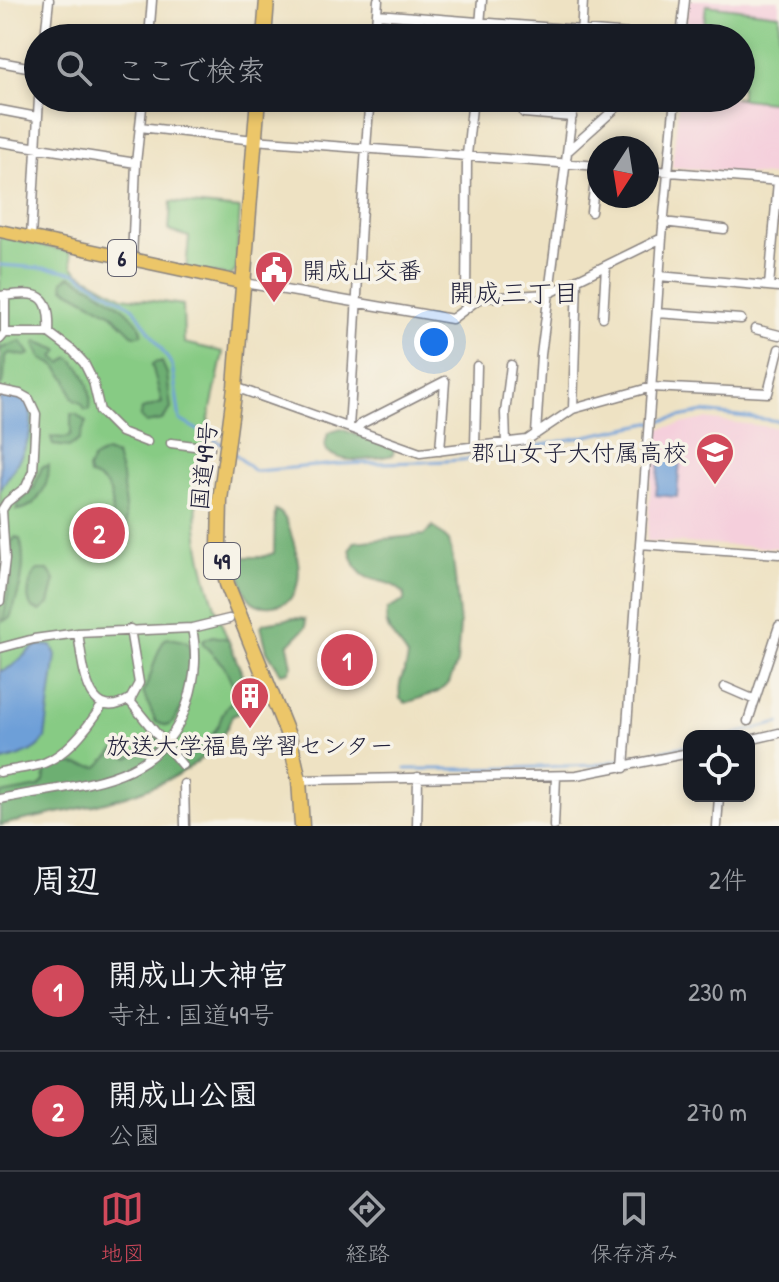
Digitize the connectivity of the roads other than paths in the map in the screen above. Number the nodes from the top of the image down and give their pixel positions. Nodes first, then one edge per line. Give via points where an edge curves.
1 (49, 0) edge
2 (152, 0) edge
3 (267, 0) edge
4 (378, 0) edge
5 (482, 0) edge
6 (583, 0) edge
7 (685, 0) edge
8 (377, 14) junction
9 (481, 21) junction
10 (46, 24) edge
11 (150, 24) edge
12 (265, 24) edge
13 (376, 24) edge
14 (481, 24) edge
15 (506, 24) edge
16 (582, 24) edge
17 (682, 24) edge
18 (0, 62) edge
19 (24, 66) edge
20 (0, 110) edge
21 (38, 112) edge
22 (142, 112) edge
23 (257, 112) edge
24 (369, 112) edge
25 (472, 112) edge
26 (573, 112) edge
27 (611, 112) edge
28 (674, 112) edge
29 (524, 113) dead end
30 (37, 117) junction
31 (572, 117) junction
32 (140, 127) junction
33 (254, 140) junction
34 (0, 142) edge
35 (35, 148) junction
36 (365, 149) junction
37 (569, 150) junction
38 (467, 155) junction
39 (136, 163) junction
40 (567, 163) junction
41 (587, 165) edge
42 (659, 171) edge
43 (668, 172) junction
44 (778, 181) edge
45 (592, 208) edge
46 (591, 212) dead end
47 (663, 222) junction
48 (724, 229) dead end
49 (0, 231) edge
50 (31, 238) junction
51 (662, 238) junction
52 (132, 260) junction
53 (606, 266) junction
54 (659, 276) junction
55 (577, 279) junction
56 (244, 283) junction
57 (774, 287) edge
58 (548, 294) junction
59 (2, 296) edge
60 (358, 303) junction
61 (466, 308) junction
62 (657, 313) junction
63 (603, 317) dead end
64 (741, 319) dead end
65 (755, 329) dead end
66 (49, 333) junction
67 (779, 335) edge
68 (2, 336) edge
69 (779, 349) edge
70 (511, 365) dead end
71 (477, 366) dead end
72 (235, 387) junction
73 (652, 387) junction
74 (0, 390) edge
75 (573, 409) junction
76 (352, 428) junction
77 (536, 434) junction
78 (147, 442) dead end
79 (171, 443) dead end
80 (506, 443) junction
81 (475, 446) junction
82 (210, 448) dead end
83 (440, 451) junction
84 (0, 517) edge
85 (640, 544) junction
86 (779, 554) edge
87 (0, 601) edge
88 (229, 619) dead end
89 (779, 626) edge
90 (192, 628) junction
91 (130, 629) junction
92 (78, 633) junction
93 (0, 648) edge
94 (725, 687) dead end
95 (129, 700) junction
96 (755, 700) junction
97 (103, 704) junction
98 (748, 721) dead end
99 (779, 733) edge
100 (755, 739) edge
101 (166, 744) junction
102 (683, 754) edge
103 (182, 765) dead end
104 (624, 768) junction
105 (0, 772) edge
106 (556, 776) junction
107 (418, 777) junction
108 (299, 780) junction
109 (184, 784) dead end
110 (0, 799) edge
111 (719, 802) edge
112 (185, 826) edge
113 (302, 826) edge
114 (417, 826) edge
115 (554, 826) edge
116 (717, 826) edge

1 - 10 street
2 - 11 street
3 - 12 highway
4 - 8 street
5 - 9 street
6 - 16 street
7 - 17 street
8 - 9 street
8 - 13 street
9 - 14 street
9 - 15 street
18 - 19 street
20 - 30 street
21 - 30 street
22 - 32 street
23 - 33 highway, 国道49号 / 49
24 - 36 street
25 - 38 street
26 - 31 street
27 - 37 street
28 - 43 street
29 - 31 street
30 - 35 street
31 - 37 street
32 - 33 street
32 - 39 street
33 - 36 street
33 - 56 highway, 国道49号 / 49
34 - 35 street
35 - 39 street
35 - 50 street
36 - 38 street
36 - 60 street
37 - 40 street
38 - 40 street
38 - 61 street
39 - 52 street
40 - 41 street
40 - 58 street
42 - 43 street
43 - 44 street
43 - 47 street
44 - 57 street
45 - 46 street
47 - 48 street
47 - 51 street
49 - 50 main road, 6
50 - 52 main road, 6
51 - 53 street
51 - 54 street
52 - 56 main road, 6
53 - 55 street
53 - 63 street
54 - 57 street
54 - 62 street
55 - 58 street
55 - 75 street
56 - 60 street
56 - 72 highway, 国道49号 / 49
58 - 61 street via 499,295
58 - 77 street
59 - 66 street via 41,297 49,312
59 - 68 street
60 - 61 street via 452,319
60 - 76 street
62 - 64 street
62 - 73 street
65 - 67 street
66 - 68 street
66 - 78 street via 84,363 107,421
69 - 73 street via 768,393
70 - 80 street
71 - 81 street
72 - 76 street
72 - 108 highway, 国道49号 / 49 via 220,500 221,555 227,584 282,715
73 - 75 street
73 - 85 street
74 - 84 street via 29,399 36,414 33,471
75 - 77 street
76 - 83 street via 420,453
76 - 83 street via 445,381
77 - 80 street
79 - 82 street
80 - 81 street
81 - 83 street
84 - 87 street via 5,559
85 - 86 street
85 - 104 street
88 - 90 street
89 - 96 street
90 - 91 street
90 - 101 street via 195,678 182,719
91 - 92 street
91 - 95 street via 139,683
92 - 93 street
92 - 97 street via 91,694
94 - 96 street
95 - 97 street
95 - 101 street
96 - 98 street
97 - 105 street via 59,754
99 - 100 street
101 - 103 street
101 - 110 street via 121,774
102 - 104 street
104 - 106 street
106 - 107 street
106 - 115 street
107 - 108 street
107 - 114 street
108 - 113 highway, 国道49号 / 49
109 - 112 street
111 - 116 street

